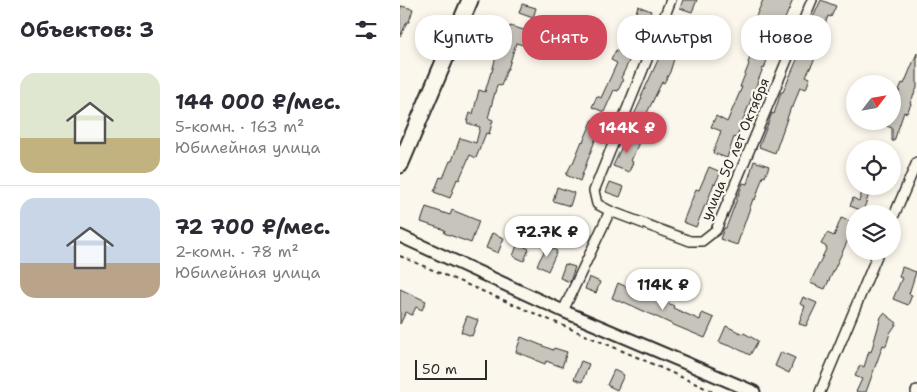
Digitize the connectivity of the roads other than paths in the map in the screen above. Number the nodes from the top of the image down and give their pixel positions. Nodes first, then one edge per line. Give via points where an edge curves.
1 (470, 0) edge
2 (671, 0) edge
3 (812, 0) edge
4 (917, 162) edge
5 (400, 165) edge
6 (898, 205) edge
7 (610, 210) junction
8 (400, 236) edge
9 (876, 260) edge
10 (563, 311) junction
11 (754, 392) edge
12 (820, 392) edge

1 - 5 main road
2 - 7 street via 594,191 597,204
3 - 7 street, улица 50 лет Октября via 716,230 702,241 690,241
4 - 6 street
7 - 10 street
8 - 10 street
9 - 12 street
10 - 11 street

